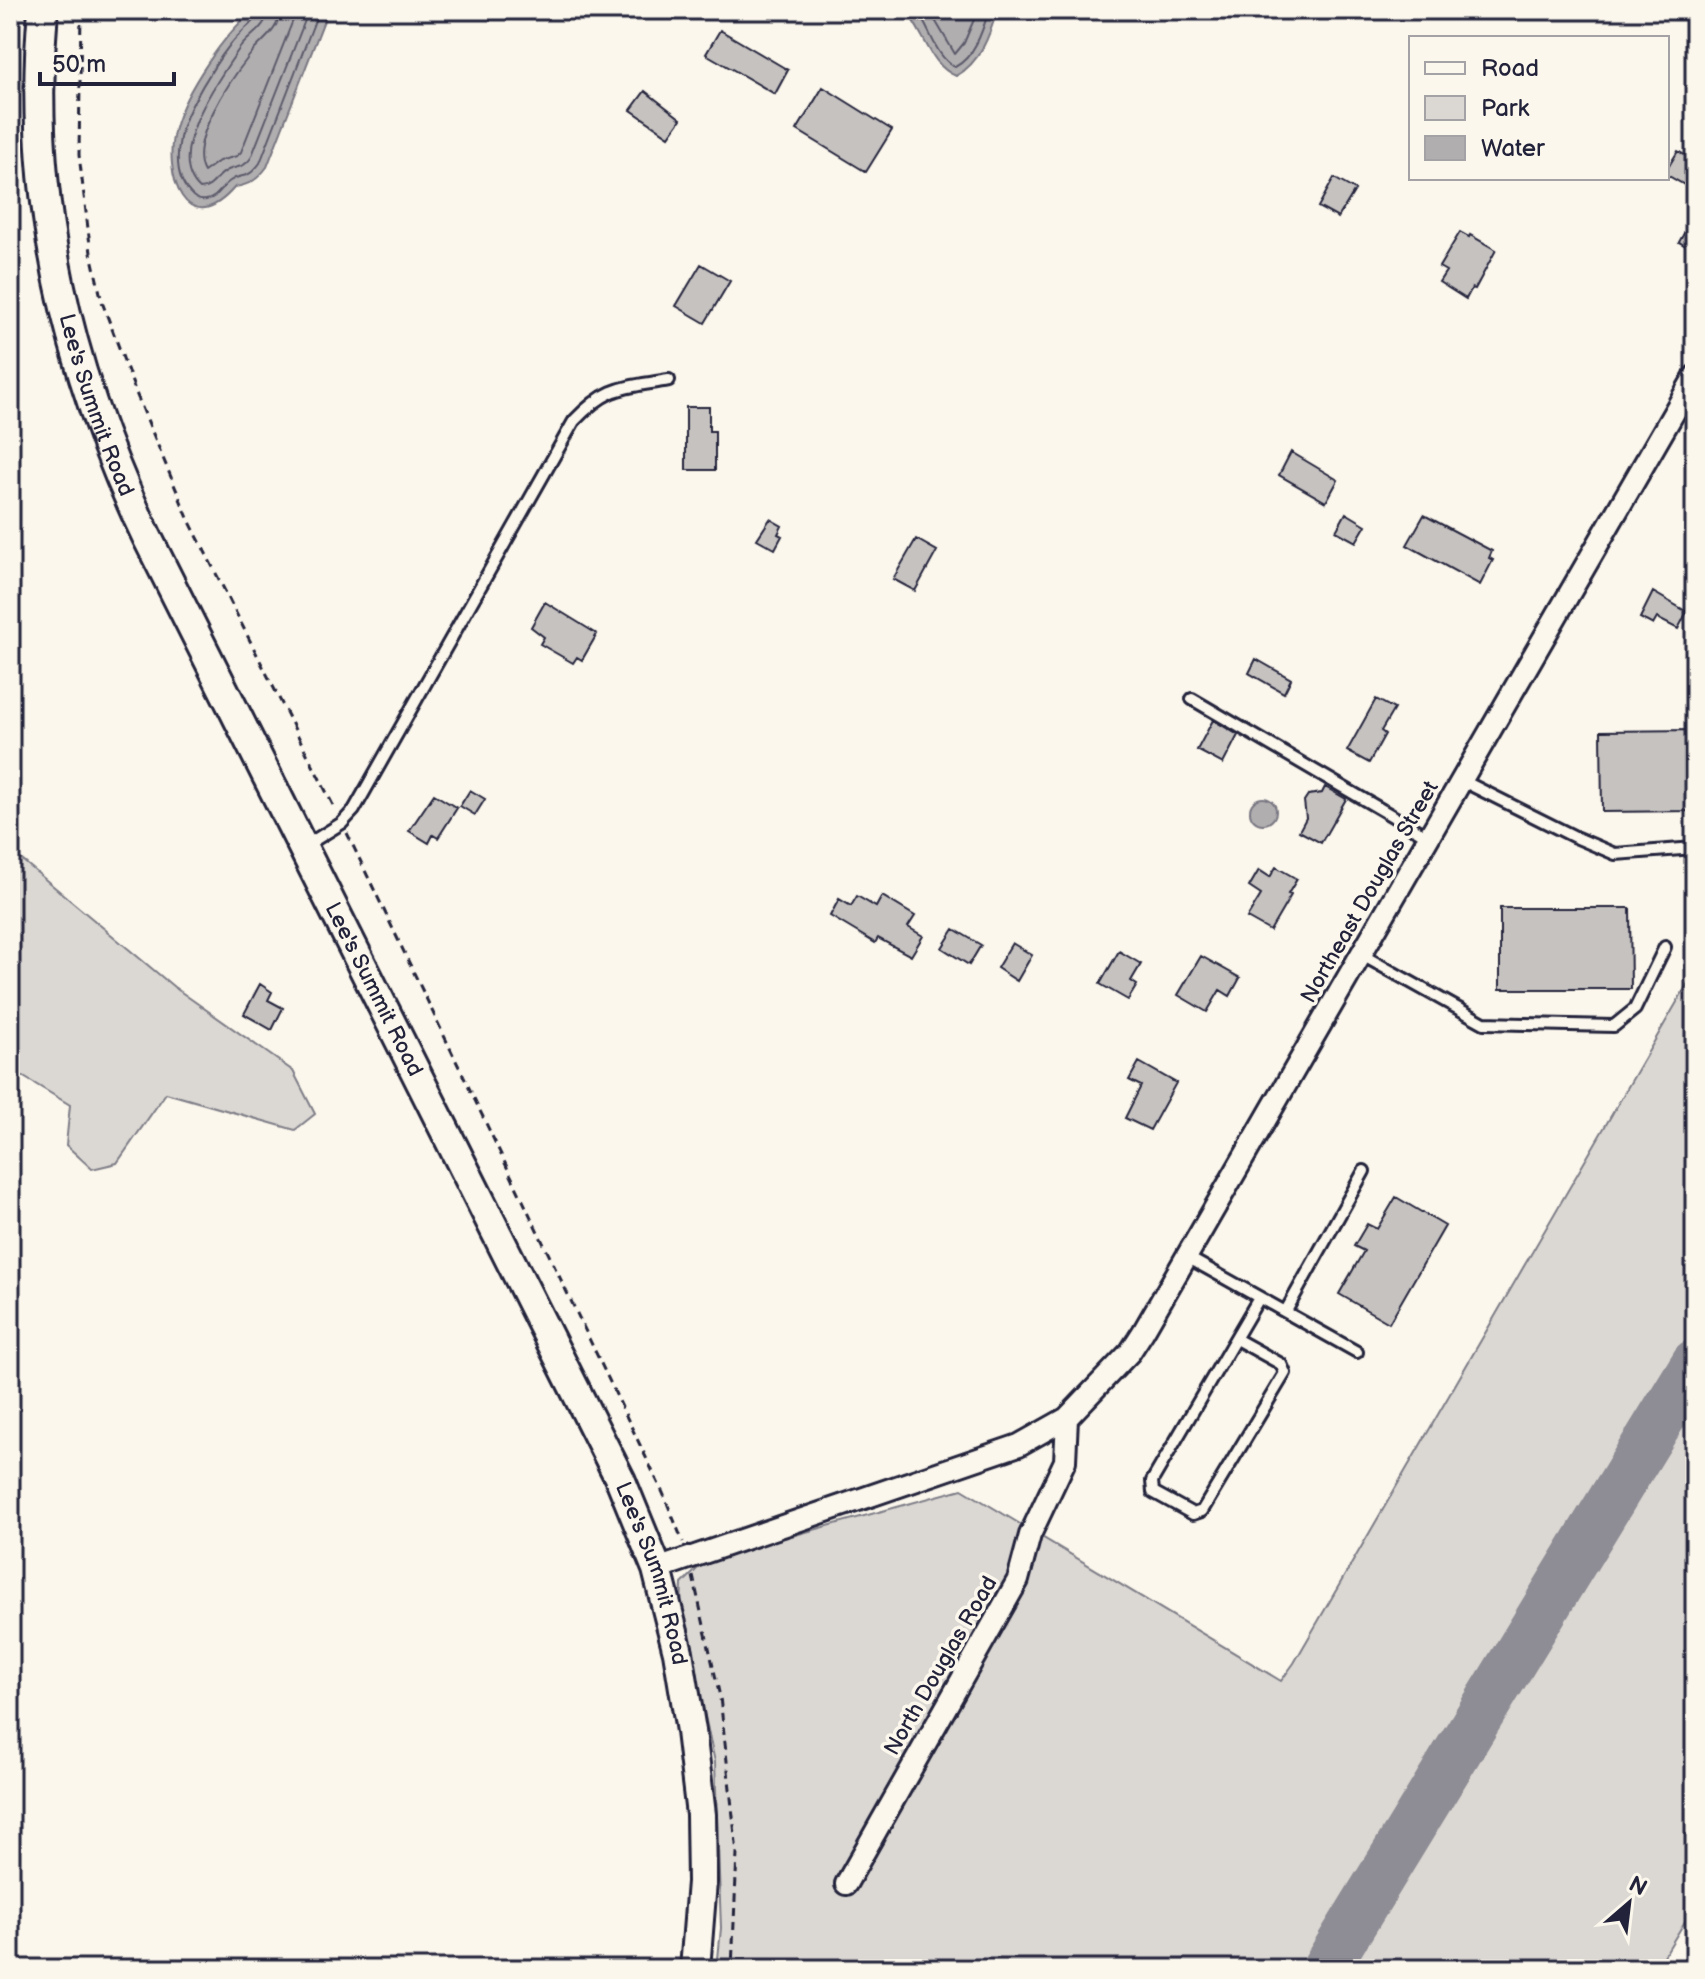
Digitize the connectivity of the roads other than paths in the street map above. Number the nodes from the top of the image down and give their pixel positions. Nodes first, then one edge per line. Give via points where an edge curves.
1 (43, 10) edge
2 (1695, 376) edge
3 (669, 380) dead end
4 (1192, 699) dead end
5 (1463, 781) junction
6 (1430, 838) junction
7 (303, 847) junction
8 (1695, 848) edge
9 (1665, 947) dead end
10 (1362, 955) junction
11 (1364, 1171) dead end
12 (1187, 1257) junction
13 (1259, 1298) junction
14 (1286, 1311) junction
15 (1236, 1339) junction
16 (1357, 1352) dead end
17 (1067, 1418) junction
18 (657, 1569) junction
19 (846, 1884) dead end
20 (695, 1969) edge

1 - 7 main road, Lee's Summit Road via 43,179 56,269 79,368 121,482
2 - 5 street, Northeast Douglas Street
3 - 7 lane via 608,391 574,421 354,810
4 - 6 lane
5 - 6 street, Northeast Douglas Street
5 - 8 lane via 1615,854
6 - 10 street, Northeast Douglas Street
7 - 18 main road, Lee's Summit Road via 621,1481
9 - 10 lane via 1635,1009 1614,1026 1484,1023
10 - 12 street, Northeast Douglas Street
11 - 14 lane
12 - 13 lane
12 - 17 street, Northeast Douglas Street via 1130,1352
13 - 14 lane
13 - 15 lane
14 - 16 lane
15 - 15 lane via 1152,1481 1153,1492 1193,1514 1202,1511 1285,1373 1281,1364
17 - 18 street, Northeast Douglas Street via 1019,1445
17 - 19 street, North Douglas Road via 1065,1461 1030,1535 1018,1580
18 - 20 main road, Lee's Summit Road via 678,1652 701,1815

